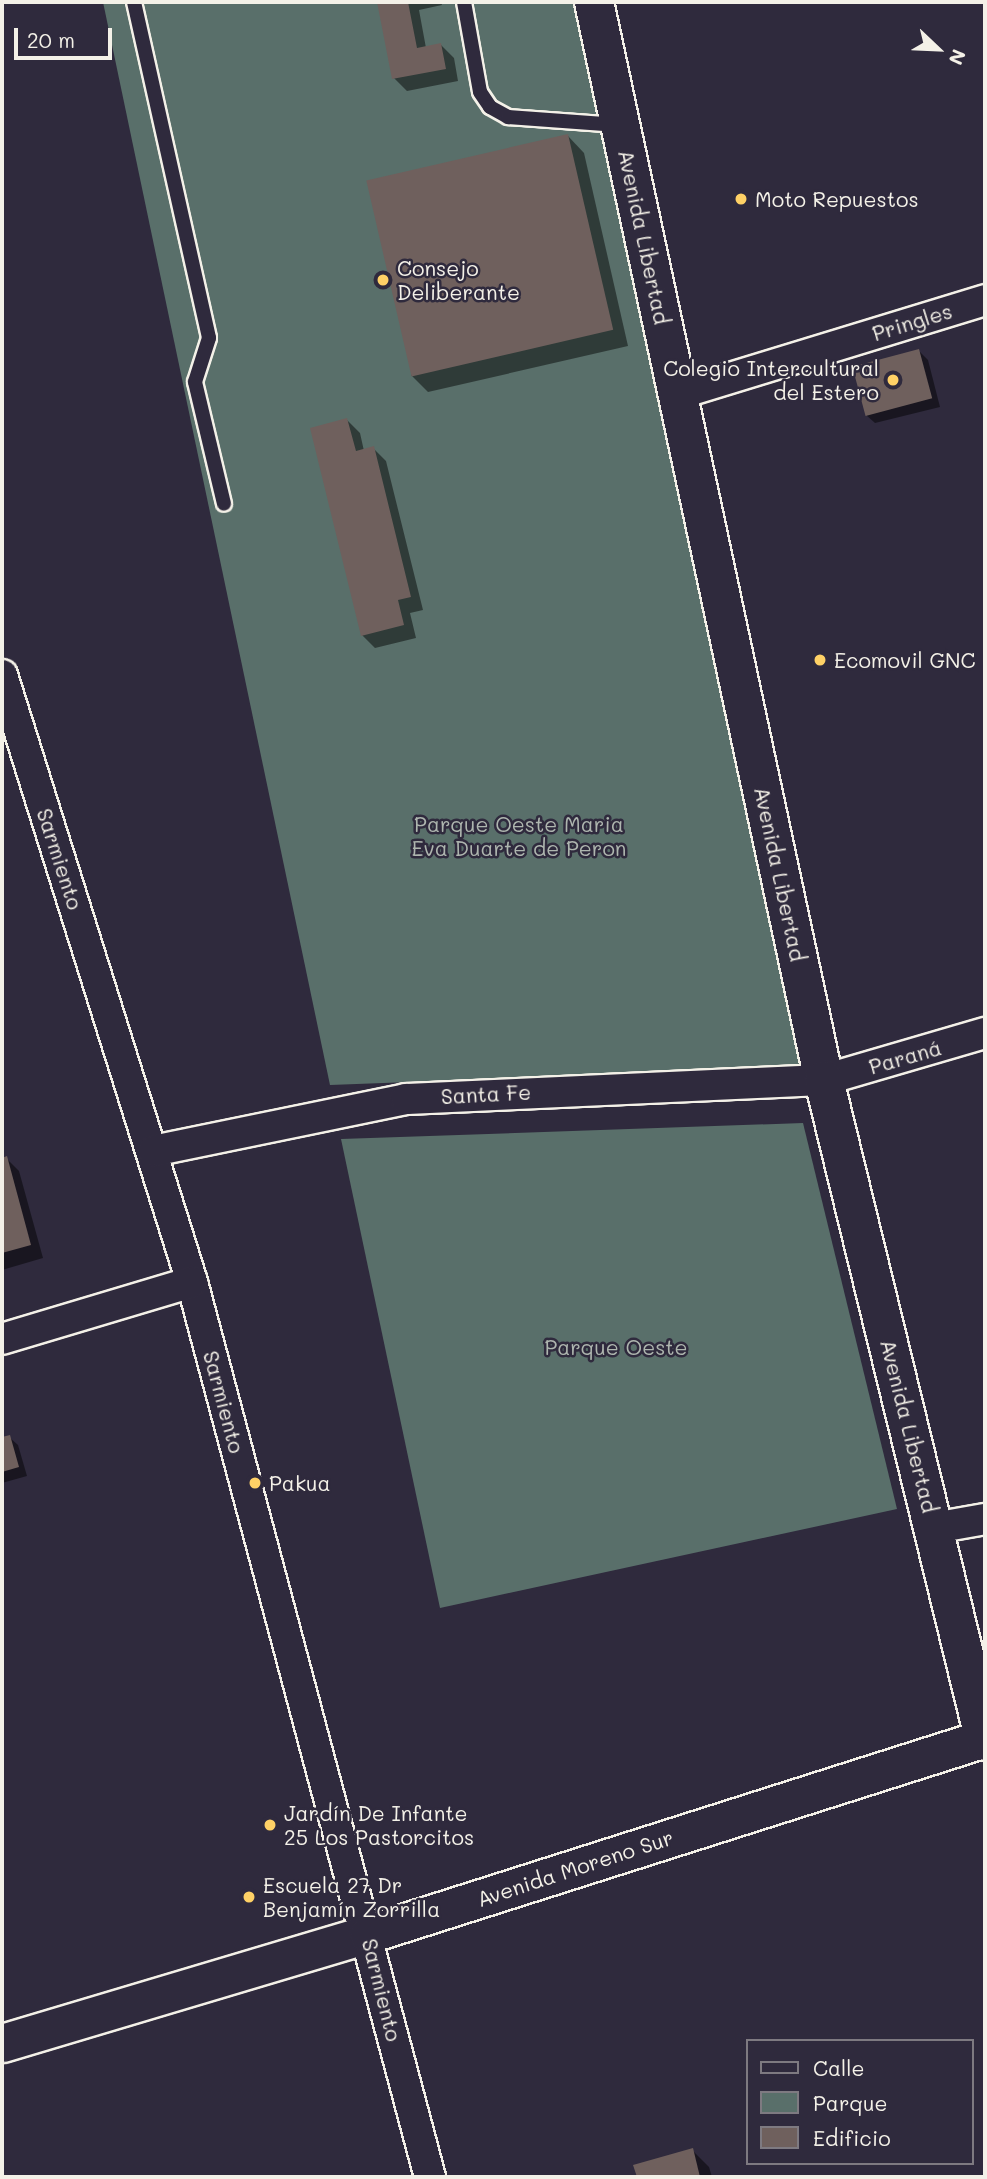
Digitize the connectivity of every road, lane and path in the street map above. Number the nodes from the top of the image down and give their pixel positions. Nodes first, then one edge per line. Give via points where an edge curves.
1 (134, 2) edge
2 (464, 2) edge
3 (594, 2) edge
4 (620, 125) junction
5 (985, 300) edge
6 (678, 394) junction
7 (224, 504) dead end
8 (2, 675) edge
9 (985, 1033) edge
10 (824, 1080) junction
11 (153, 1151) junction
12 (192, 1282) junction
13 (2, 1339) edge
14 (985, 1518) edge
15 (934, 1528) junction
16 (985, 1739) edge
17 (368, 1934) junction
18 (2, 2043) edge
19 (430, 2177) edge

1 - 7 lane via 209,338 195,382
2 - 4 lane via 480,92 490,107 508,117
3 - 4 main road, Avenida Libertad
4 - 6 main road, Avenida Libertad
5 - 6 street, Pringles
6 - 10 main road, Avenida Libertad
8 - 11 street, Sarmiento
9 - 10 street, Paraná
10 - 11 street, Santa Fe via 406,1098
10 - 15 main road, Avenida Libertad
11 - 12 street, Sarmiento
12 - 13 street
12 - 17 street, Sarmiento
14 - 15 street
15 - 16 main road, Avenida Libertad
16 - 17 street, Avenida Moreno Sur
17 - 18 street, Avenida Moreno Sur
17 - 19 street, Sarmiento

